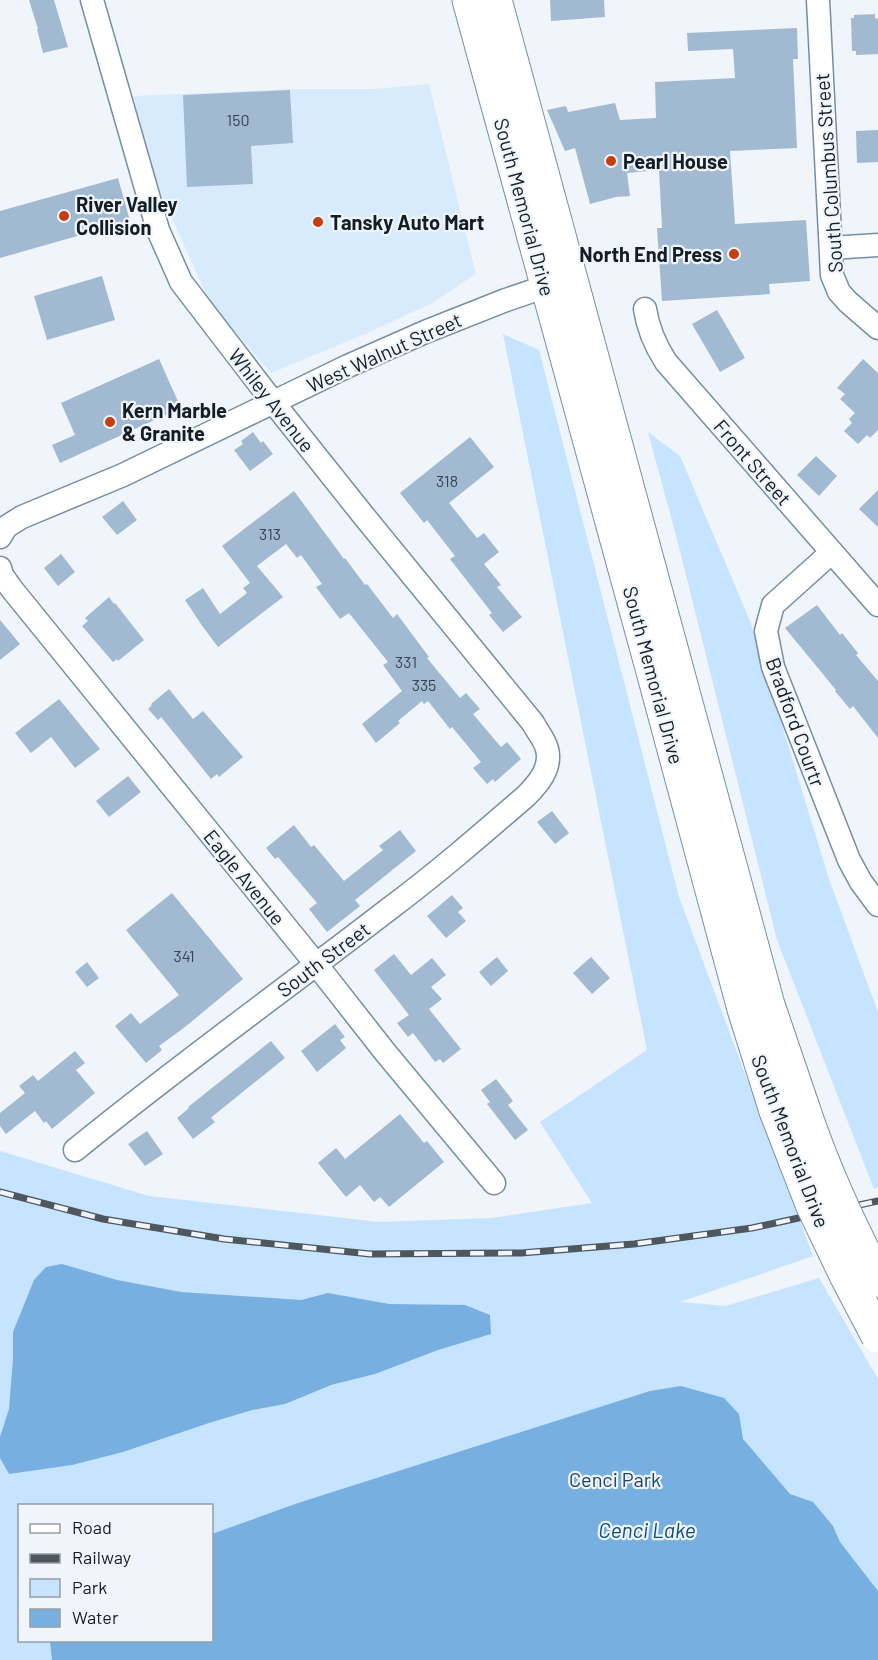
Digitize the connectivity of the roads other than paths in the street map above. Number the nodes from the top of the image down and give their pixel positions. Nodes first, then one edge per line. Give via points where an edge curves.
1 (92, 0) edge
2 (469, 0) edge
3 (495, 0) edge
4 (818, 0) edge
5 (878, 245) edge
6 (831, 248) junction
7 (547, 286) junction
8 (645, 309) dead end
9 (878, 328) edge
10 (273, 402) junction
11 (0, 537) edge
12 (832, 552) junction
13 (0, 568) edge
14 (878, 605) edge
15 (547, 749) joint
16 (878, 905) edge
17 (316, 964) junction
18 (789, 1108) junction
19 (75, 1150) dead end
20 (494, 1183) dead end
21 (878, 1280) edge
22 (878, 1336) edge

1 - 10 street, Whiley Avenue via 168,256 197,305
2 - 7 highway, South Memorial Drive
3 - 18 highway, South Memorial Drive via 768,1005
4 - 6 street, South Columbus Street
5 - 6 street
6 - 9 street, South Columbus Street via 832,275 839,292
7 - 10 street, West Walnut Street via 425,332
7 - 18 highway, South Memorial Drive via 744,1010
8 - 12 street, Front Street via 651,335 666,362
10 - 11 street, West Walnut Street via 123,475 22,517 6,527
10 - 15 street, Whiley Avenue via 533,723
12 - 14 street, Front Street
12 - 16 street, Bradford Courtr via 773,605 766,631 773,667 849,860
13 - 17 street, Eagle Avenue via 10,588
15 - 17 street, South Street via 545,772 526,796 390,909
17 - 19 street, South Street
17 - 20 street, Eagle Avenue
18 - 21 highway, South Memorial Drive, bridge via 814,1139
18 - 22 highway, South Memorial Drive, bridge via 812,1204

